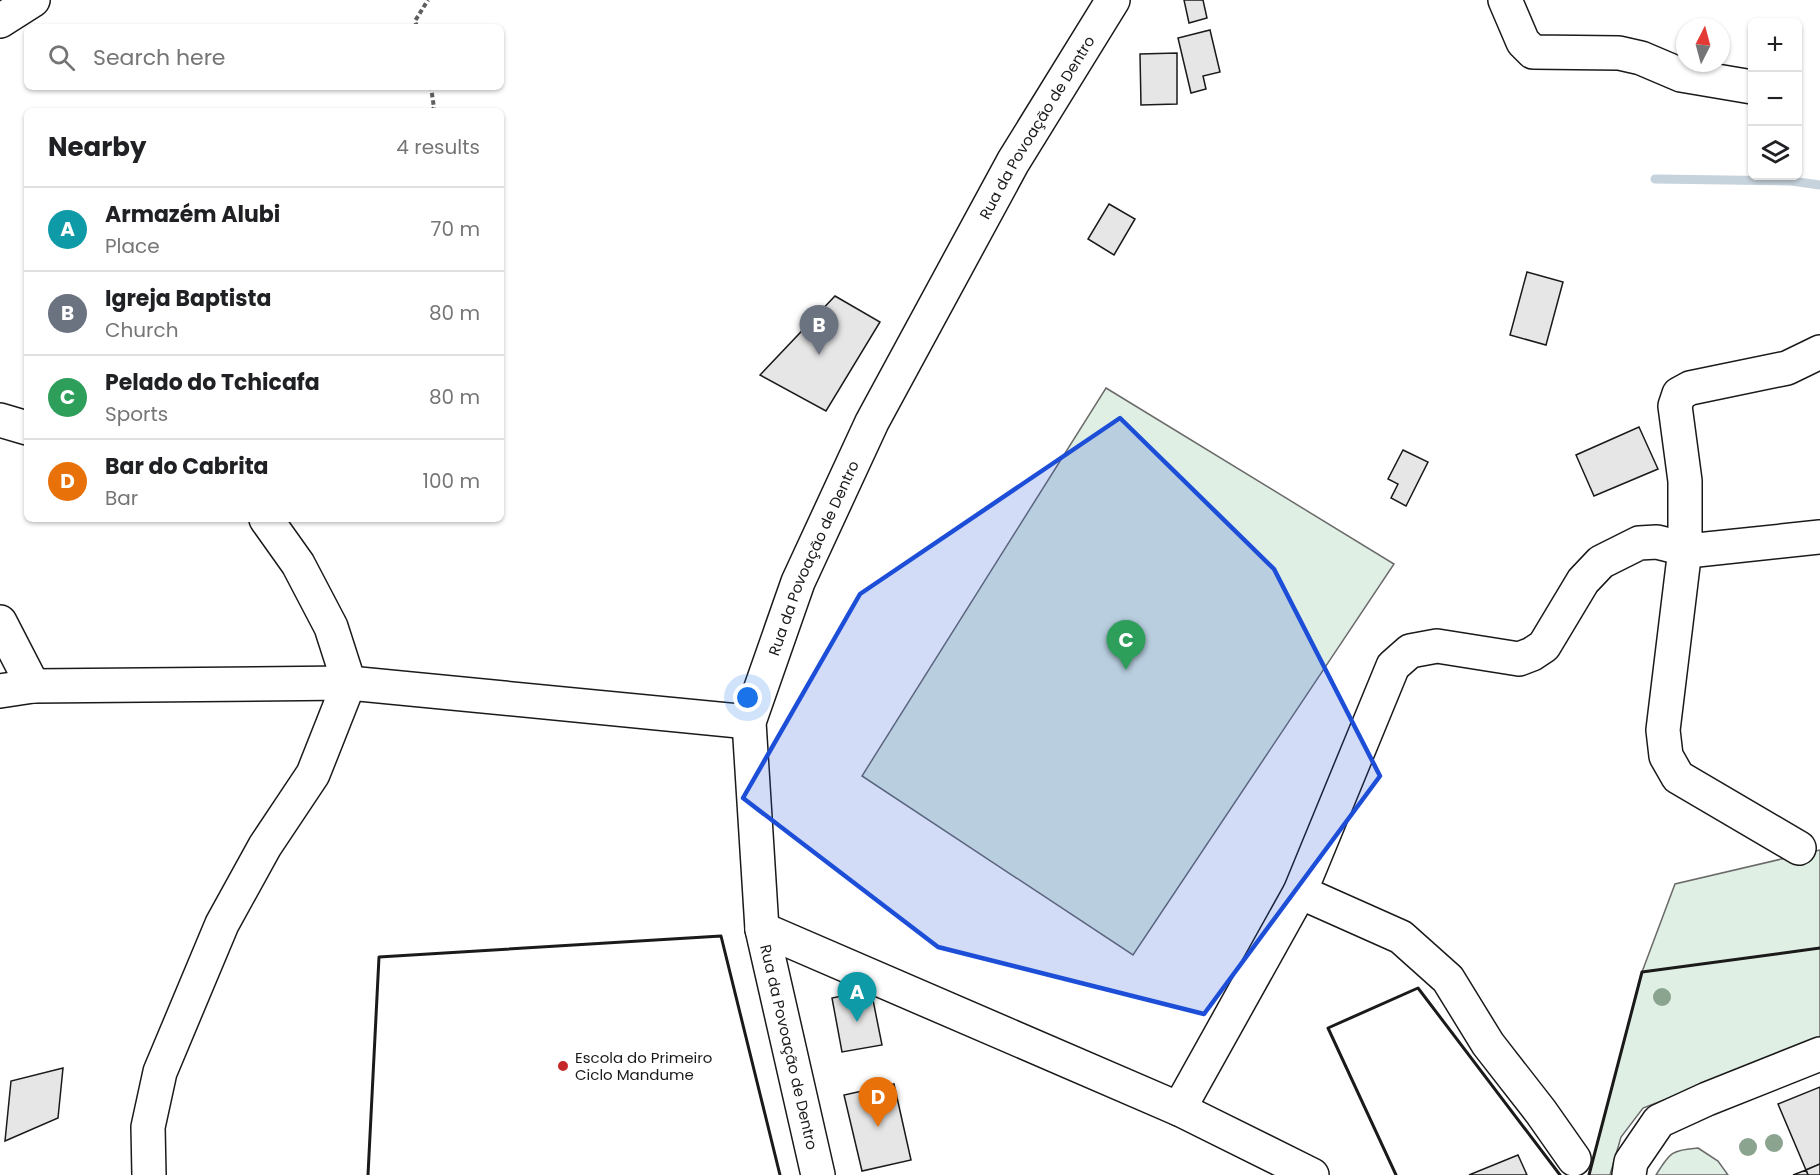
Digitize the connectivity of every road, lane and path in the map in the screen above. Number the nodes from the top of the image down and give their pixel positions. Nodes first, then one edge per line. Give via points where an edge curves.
1 (33, 0) edge
2 (428, 0) edge
3 (1113, 0) edge
4 (1505, 0) edge
5 (0, 21) edge
6 (416, 24) edge
7 (1748, 86) edge
8 (431, 90) edge
9 (434, 108) edge
10 (1820, 352) edge
11 (0, 420) edge
12 (24, 427) edge
13 (268, 522) edge
14 (1820, 537) edge
15 (1685, 549) junction
16 (0, 622) edge
17 (349, 683) junction
18 (33, 686) junction
19 (0, 691) edge
20 (749, 722) junction
21 (1799, 848) dead end
22 (1300, 892) junction
23 (762, 929) junction
24 (1820, 1054) edge
25 (1179, 1109) junction
26 (1574, 1160) dead end
27 (149, 1175) edge
28 (818, 1175) edge
29 (1312, 1175) edge
30 (1629, 1175) edge

1 - 5 street
2 - 6 path
3 - 20 street, Rua da Povoação de Dentro via 1013,162 872,422 798,582
4 - 7 street via 1523,42 1533,51 1619,53 1681,75
8 - 9 path
10 - 15 street via 1787,368 1690,388 1679,394 1675,406 1685,481
11 - 12 street
13 - 17 street via 298,564 330,627
14 - 15 street
15 - 21 street via 1663,730 1666,756 1678,777
15 - 22 street via 1657,542 1639,543 1601,562 1583,581 1544,646 1532,654 1519,659 1437,646 1410,651 1393,666
16 - 18 street
17 - 18 street
17 - 20 street
17 - 27 street via 313,774 265,846 222,924 167,1054 148,1127
18 - 19 street
20 - 23 street, Rua da Povoação de Dentro
22 - 25 street
22 - 26 street via 1401,938 1448,979 1488,1044
23 - 25 street
23 - 28 street, Rua da Povoação de Dentro
24 - 30 street via 1659,1121 1631,1162
25 - 29 street

